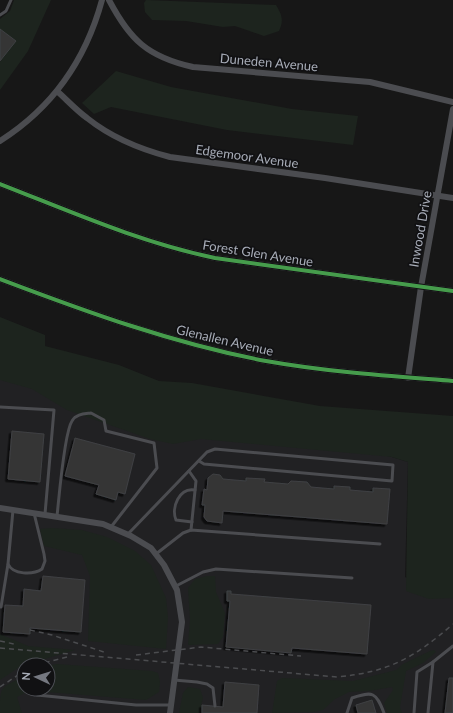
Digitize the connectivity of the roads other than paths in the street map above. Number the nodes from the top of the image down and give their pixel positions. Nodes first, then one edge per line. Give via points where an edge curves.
1 (11, 0) edge
2 (102, 0) edge
3 (109, 0) edge
4 (0, 15) edge
5 (57, 91) junction
6 (453, 102) edge
7 (453, 109) edge
8 (0, 141) edge
9 (0, 184) edge
10 (437, 195) junction
11 (453, 198) edge
12 (0, 279) edge
13 (421, 287) junction
14 (453, 291) edge
15 (408, 378) junction
16 (453, 382) edge
17 (0, 407) edge
18 (199, 461) junction
19 (189, 471) junction
20 (195, 490) junction
21 (0, 508) edge
22 (13, 510) junction
23 (34, 513) junction
24 (45, 514) junction
25 (58, 516) junction
26 (192, 522) junction
27 (110, 527) junction
28 (191, 530) junction
29 (128, 534) junction
30 (380, 544) dead end
31 (156, 554) junction
32 (8, 564) junction
33 (352, 578) dead end
34 (175, 586) junction
35 (2, 607) dead end
36 (453, 646) edge
37 (434, 662) junction
38 (174, 680) junction
39 (56, 697) edge
40 (171, 705) junction
41 (215, 706) dead end
42 (170, 713) edge
43 (347, 713) edge
44 (384, 713) edge
45 (414, 713) edge
46 (428, 713) edge

1 - 4 lane via 6,11
2 - 5 street via 89,39
3 - 6 street, Duneden Avenue via 132,36 150,52 170,62 370,82
5 - 8 street via 34,116
5 - 10 street, Edgemoor Avenue via 110,134 150,152
7 - 10 street, Inwood Drive
9 - 13 street, Forest Glen Avenue via 130,235 180,251
10 - 11 street, Edgemoor Avenue
10 - 13 street, Inwood Drive
12 - 15 street, Glenallen Avenue via 138,329 224,352 297,366
13 - 14 street, Forest Glen Avenue
13 - 15 street, Inwood Drive
15 - 16 street, Glenallen Avenue
17 - 24 lane via 54,410
18 - 18 lane via 215,449 393,465 392,481 204,464
18 - 19 lane
19 - 20 lane via 196,481
19 - 29 lane
20 - 26 lane
20 - 26 lane via 182,493 175,507 176,520
21 - 22 street
22 - 23 street
22 - 32 lane
23 - 24 street
23 - 32 lane via 45,561 42,569 36,572 18,572
24 - 25 street
25 - 27 street
25 - 27 lane via 66,441 71,421 78,415 91,412 104,420 106,431 154,443 157,468
26 - 28 lane
27 - 29 street
28 - 30 lane
28 - 31 lane via 183,533
29 - 31 street
31 - 34 street
32 - 35 lane
33 - 34 lane via 216,569 203,572
34 - 38 street via 182,622
36 - 37 lane
37 - 45 lane via 417,672
37 - 46 lane
38 - 40 street
38 - 41 lane via 207,684 213,688
39 - 40 lane via 136,705
40 - 42 street
43 - 44 lane via 352,698 373,694

